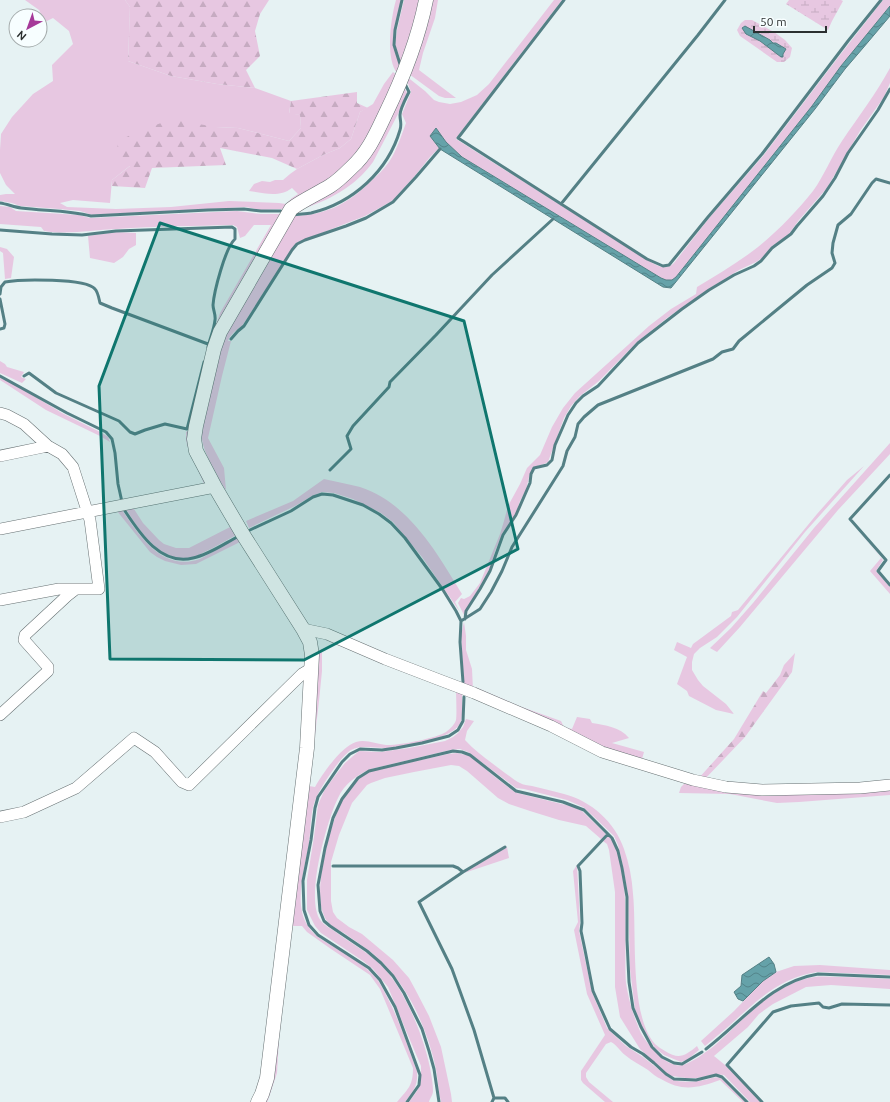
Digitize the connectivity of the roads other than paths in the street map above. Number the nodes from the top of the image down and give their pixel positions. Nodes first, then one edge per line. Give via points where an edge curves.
1 (426, 0) edge
2 (0, 413) edge
3 (48, 446) junction
4 (0, 456) edge
5 (215, 487) junction
6 (88, 513) junction
7 (0, 529) edge
8 (76, 589) junction
9 (0, 600) edge
10 (303, 629) junction
11 (312, 668) junction
12 (0, 715) edge
13 (890, 785) edge
14 (0, 817) edge
15 (258, 1102) edge

1 - 5 street via 412,54 389,107 363,156 331,186 291,209 220,332 194,439 196,451
2 - 3 street via 24,424
3 - 4 street
3 - 6 street via 62,454 74,466
5 - 6 street
5 - 10 street
6 - 7 street
6 - 8 street via 98,588
8 - 9 street via 59,589
8 - 12 street via 25,635 24,640 48,667 48,671
10 - 11 street via 310,642
10 - 13 street via 327,634 474,693 551,726 602,752 693,780 726,787 762,790
11 - 14 street via 302,674 188,785 182,782 155,752 134,738 76,788 24,812
11 - 15 street via 307,748 268,1068

